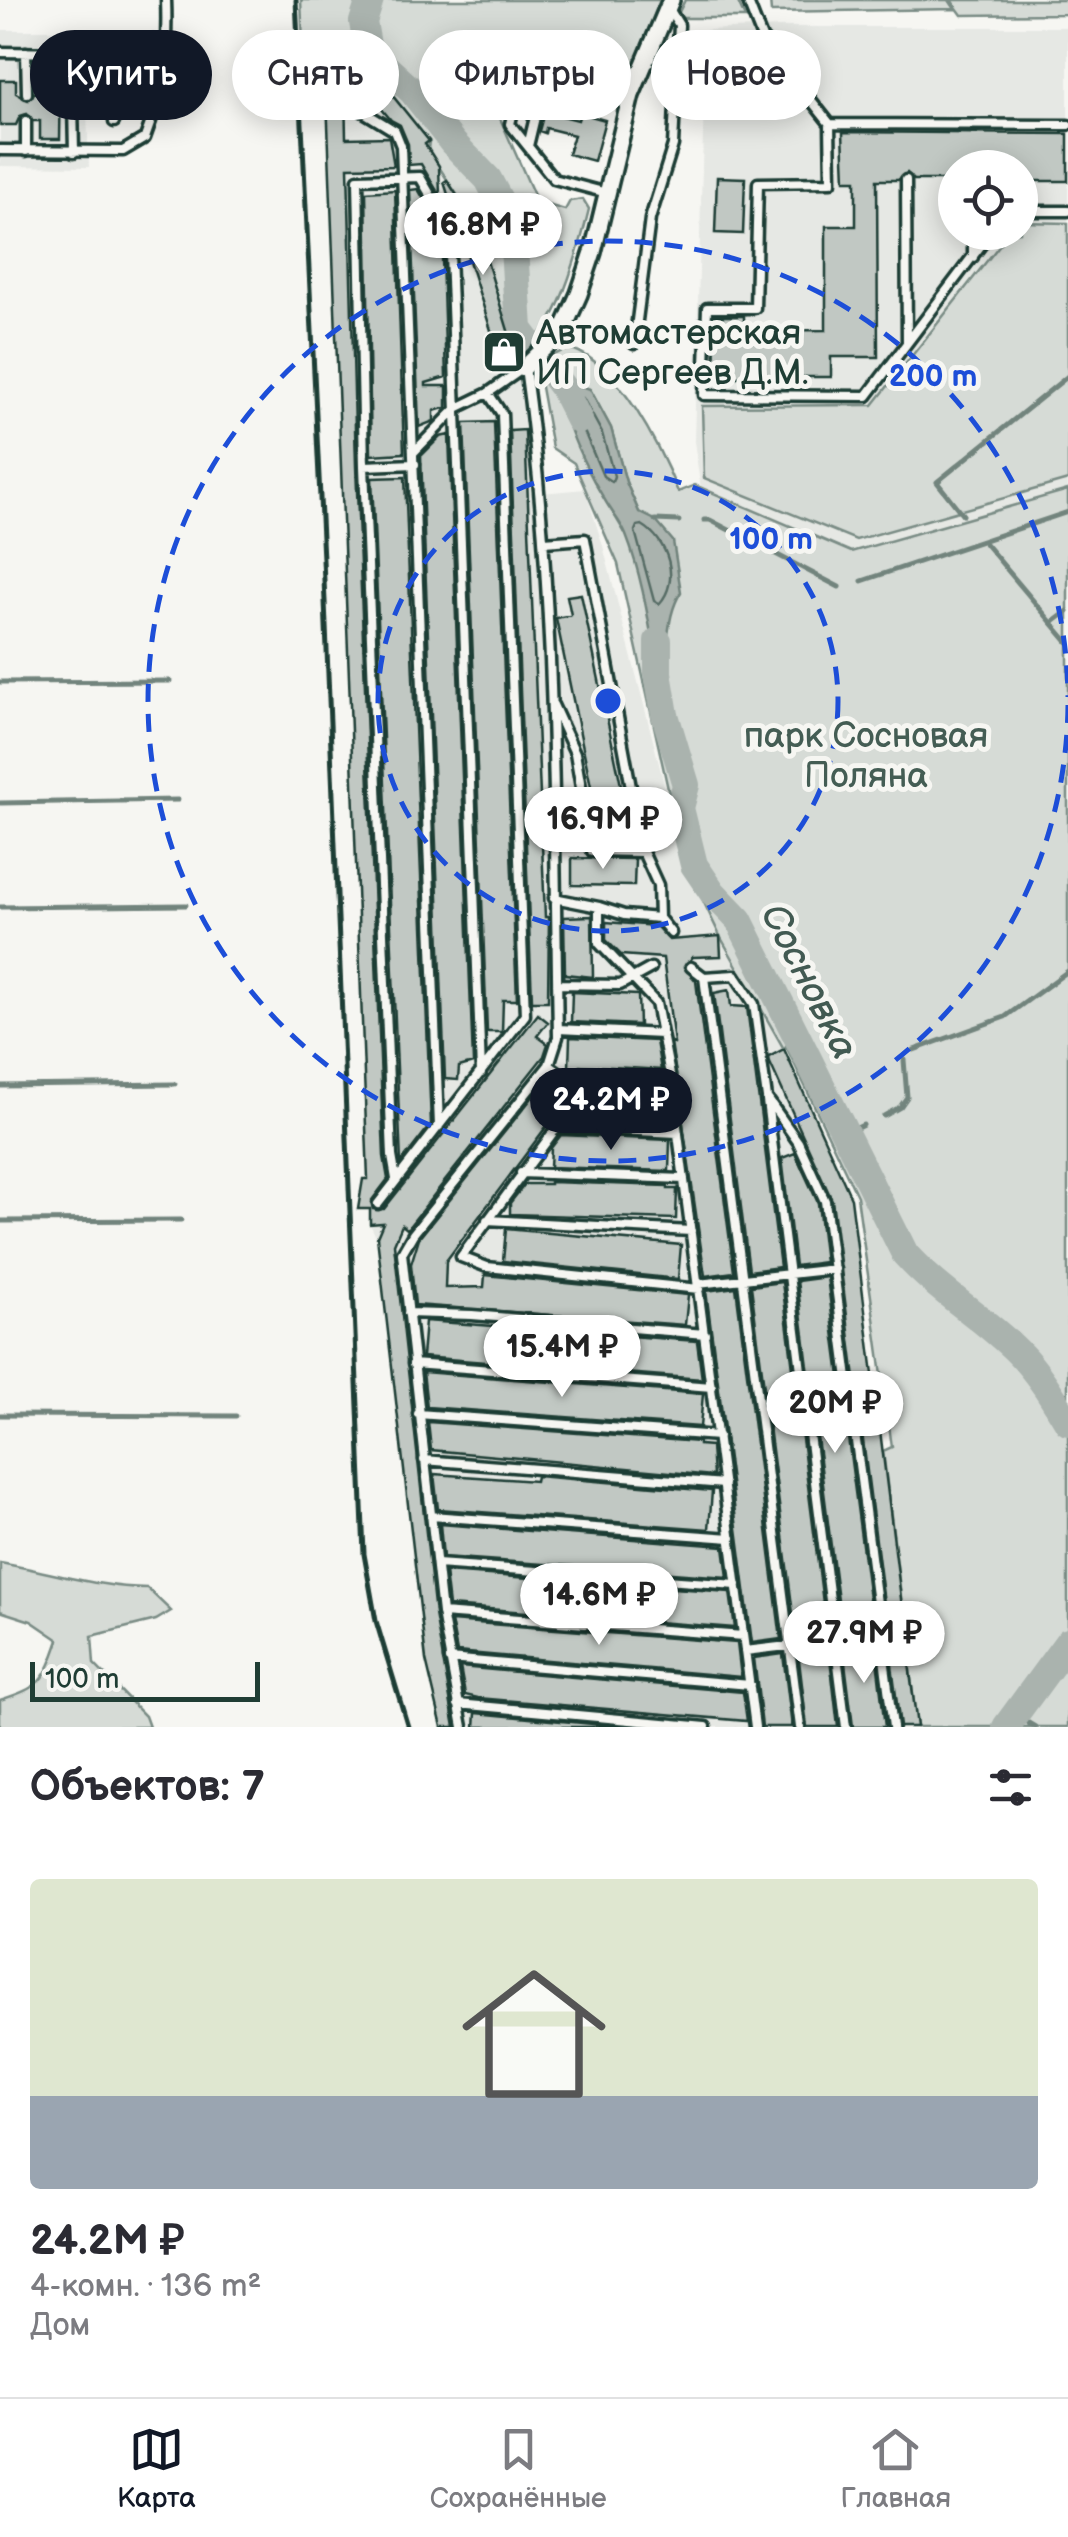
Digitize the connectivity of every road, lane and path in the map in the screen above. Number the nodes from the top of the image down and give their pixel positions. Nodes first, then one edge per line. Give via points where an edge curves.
1 (166, 0) edge
2 (747, 0) edge
3 (670, 4) edge
4 (167, 30) edge
5 (0, 52) edge
6 (26, 52) junction
7 (27, 93) dead end
8 (631, 95) edge
9 (151, 120) edge
10 (377, 120) edge
11 (511, 120) edge
12 (534, 120) edge
13 (625, 120) edge
14 (26, 121) dead end
15 (830, 124) junction
16 (1068, 125) edge
17 (528, 146) junction
18 (0, 150) edge
19 (26, 151) junction
20 (74, 152) junction
21 (403, 178) junction
22 (906, 180) dead end
23 (608, 194) junction
24 (1068, 210) edge
25 (1038, 211) edge
26 (973, 250) edge
27 (978, 250) edge
28 (973, 256) junction
29 (907, 343) junction
30 (634, 344) dead end
31 (528, 363) junction
32 (488, 393) junction
33 (457, 408) junction
34 (414, 452) junction
35 (415, 464) junction
36 (364, 466) junction
37 (544, 542) junction
38 (552, 700) junction
39 (643, 852) junction
40 (554, 898) junction
41 (599, 907) junction
42 (660, 918) junction
43 (671, 932) dead end
44 (651, 968) dead end
45 (691, 968) dead end
46 (631, 977) junction
47 (704, 977) junction
48 (557, 984) junction
49 (558, 1028) junction
50 (662, 1034) junction
51 (549, 1066) junction
52 (481, 1073) junction
53 (672, 1080) junction
54 (767, 1098) junction
55 (439, 1126) junction
56 (678, 1132) junction
57 (521, 1173) junction
58 (684, 1178) junction
59 (396, 1179) junction
60 (378, 1204) dead end
61 (487, 1220) junction
62 (691, 1231) junction
63 (835, 1269) junction
64 (788, 1274) junction
65 (743, 1279) junction
66 (698, 1286) junction
67 (408, 1313) junction
68 (704, 1334) junction
69 (413, 1364) junction
70 (712, 1387) junction
71 (418, 1414) junction
72 (718, 1436) junction
73 (424, 1460) junction
74 (724, 1484) junction
75 (431, 1516) junction
76 (731, 1538) junction
77 (436, 1564) junction
78 (737, 1585) junction
79 (442, 1612) junction
80 (882, 1635) junction
81 (744, 1636) junction
82 (836, 1642) junction
83 (792, 1645) junction
84 (746, 1651) junction
85 (449, 1658) junction
86 (750, 1685) junction
87 (458, 1704) junction
88 (463, 1727) edge
89 (706, 1727) edge
90 (755, 1727) edge
91 (800, 1727) edge
92 (846, 1727) edge
93 (893, 1727) edge

1 - 4 lane
2 - 15 lane via 762,38
3 - 8 street
3 - 30 lane via 678,25 672,146 650,220
5 - 6 lane
6 - 7 lane
6 - 20 lane via 72,53
9 - 20 lane via 145,138 122,151
10 - 21 lane via 395,131
11 - 17 lane
12 - 17 lane
13 - 23 street
14 - 19 lane
15 - 16 lane
15 - 29 lane via 831,182 758,183 755,308 707,308 704,395 866,396
17 - 23 lane via 554,179
18 - 19 lane
19 - 20 lane
21 - 33 lane via 420,177 450,227
21 - 34 lane
21 - 36 lane via 358,179
22 - 29 lane
23 - 31 street via 563,330
24 - 25 lane
26 - 28 lane
27 - 28 lane
28 - 29 lane
31 - 32 lane
31 - 37 lane
32 - 33 lane
32 - 52 lane via 502,414 525,1014
33 - 34 lane
33 - 52 lane
34 - 35 lane
35 - 36 lane
35 - 55 lane
36 - 59 lane
37 - 38 lane
37 - 39 lane via 585,539
38 - 39 lane via 575,753 592,851
38 - 40 lane
39 - 42 lane via 658,885
40 - 41 lane
40 - 48 lane
41 - 42 lane
41 - 46 lane via 600,942
42 - 43 lane
44 - 46 lane
45 - 47 lane
46 - 48 lane via 620,985
46 - 50 lane via 656,1003
47 - 54 lane via 735,974 754,1004
47 - 65 lane
48 - 49 lane
49 - 50 lane
49 - 51 lane
50 - 53 lane
51 - 53 lane via 563,1075
51 - 67 lane via 402,1253
52 - 55 lane
53 - 56 lane
54 - 63 lane via 798,1142 825,1201
54 - 64 lane
55 - 59 lane
56 - 57 lane via 557,1127
56 - 58 lane
57 - 58 lane
57 - 61 lane
58 - 62 lane
59 - 60 lane
61 - 62 lane
61 - 66 lane via 461,1257 487,1268
62 - 66 lane
63 - 64 lane
63 - 80 lane
64 - 65 lane
64 - 82 lane
65 - 66 lane
65 - 83 lane
66 - 68 lane
67 - 68 lane
67 - 69 lane
68 - 70 lane
69 - 70 lane
69 - 71 lane
70 - 72 lane
71 - 72 lane
71 - 73 lane
72 - 74 lane
73 - 74 lane
73 - 75 lane
74 - 76 lane
75 - 76 lane
75 - 77 lane
76 - 78 lane
77 - 78 lane
77 - 79 lane
78 - 81 lane
79 - 81 lane
79 - 85 lane
80 - 82 lane
80 - 93 lane
81 - 84 lane
82 - 83 lane
82 - 92 lane
83 - 84 lane
83 - 91 lane
84 - 86 lane
85 - 86 lane
85 - 87 lane
86 - 90 lane
87 - 88 lane
87 - 89 lane

